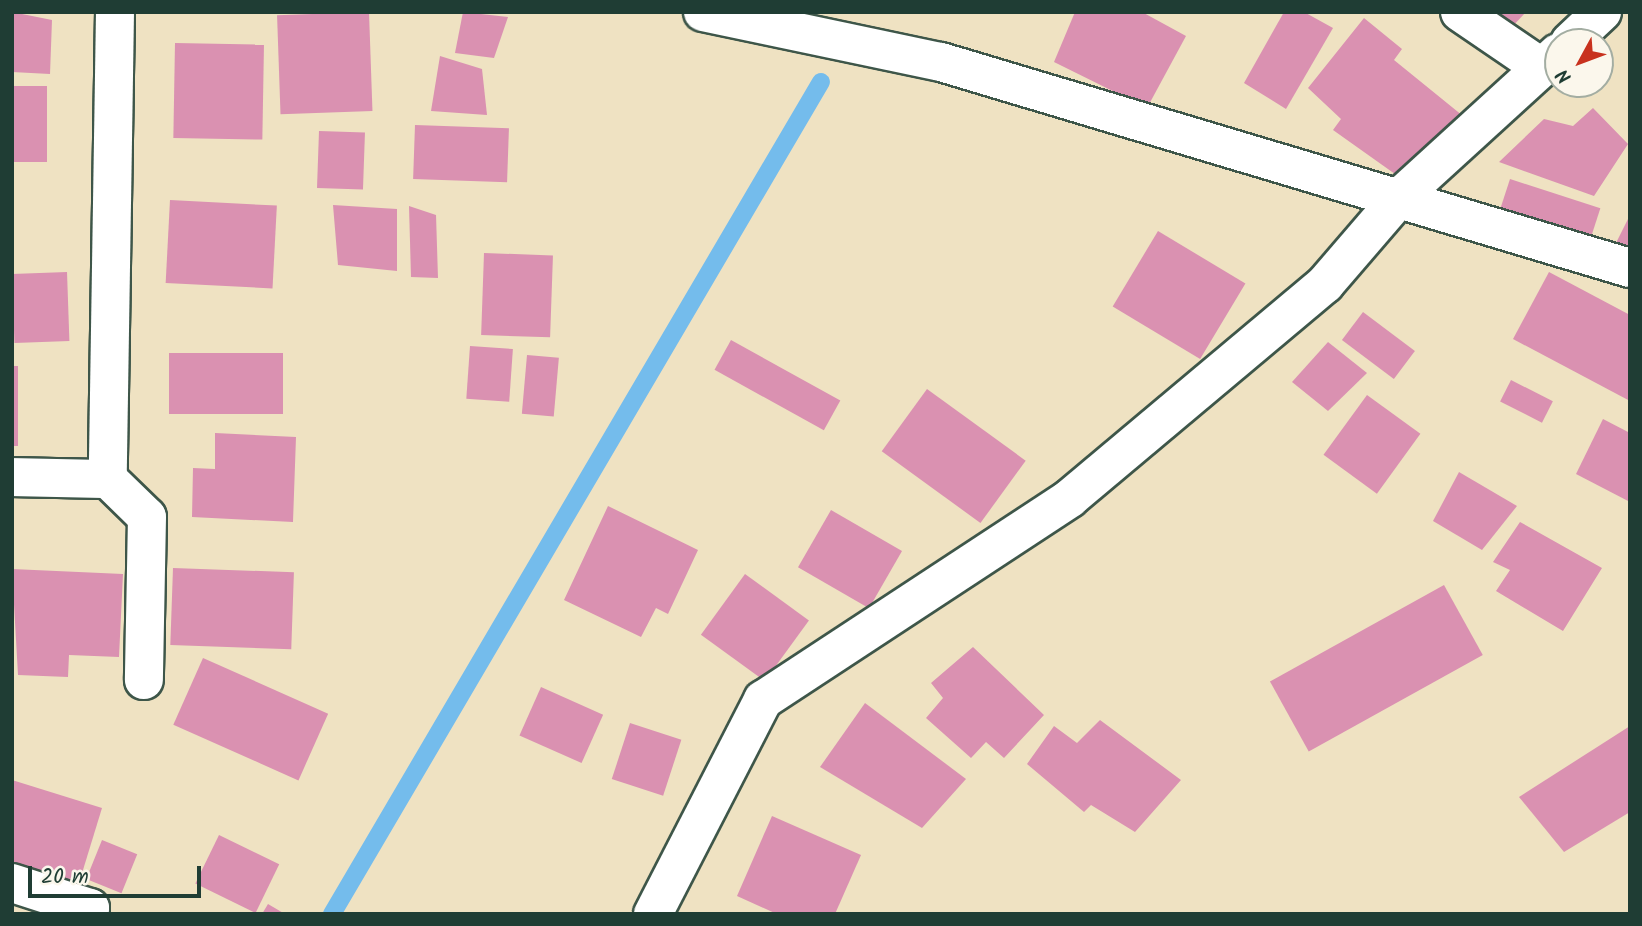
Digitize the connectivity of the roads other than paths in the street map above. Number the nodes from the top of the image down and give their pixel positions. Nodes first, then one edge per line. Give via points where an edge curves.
1 (115, 12) edge
2 (703, 12) edge
3 (1460, 12) edge
4 (1602, 12) edge
5 (1585, 28) edge
6 (1544, 57) edge
7 (1544, 65) edge
8 (1399, 198) junction
9 (1630, 268) edge
10 (12, 477) edge
11 (108, 479) junction
12 (144, 680) dead end
13 (12, 883) edge
14 (87, 914) edge
15 (653, 914) edge

1 - 11 street
2 - 8 street via 942,62
3 - 6 street
4 - 5 street
7 - 8 street
8 - 9 street
8 - 15 street via 1325,284 1070,498 763,700
10 - 11 street
11 - 12 street via 147,517
13 - 14 street via 90,908

